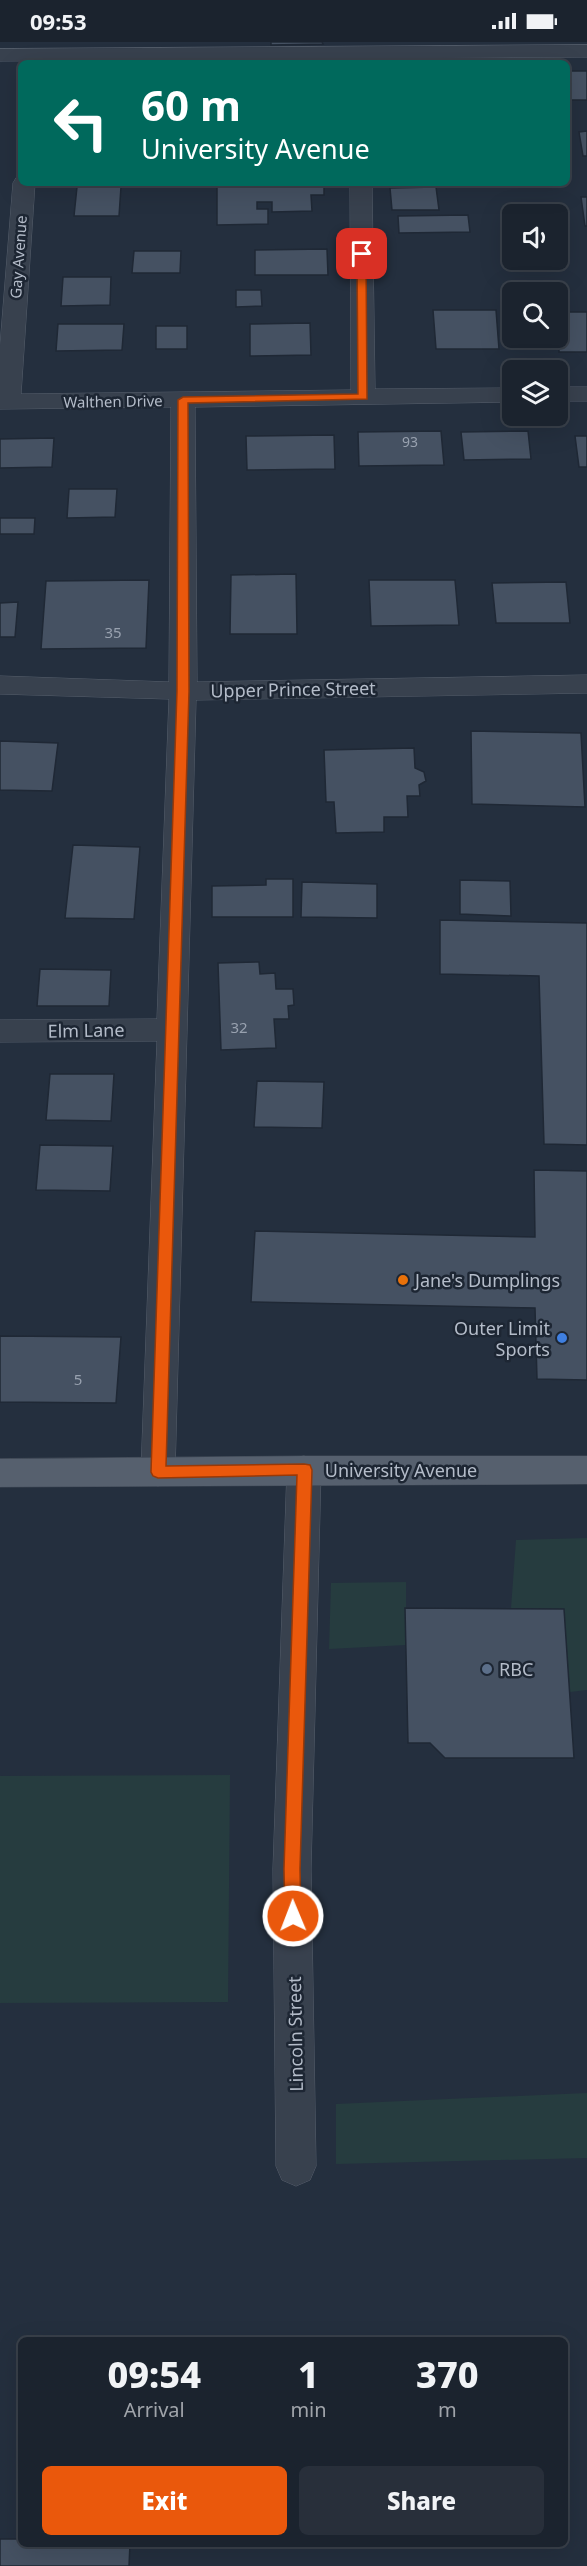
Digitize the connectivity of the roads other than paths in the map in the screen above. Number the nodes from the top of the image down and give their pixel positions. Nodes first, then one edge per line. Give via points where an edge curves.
1 (587, 51) edge
2 (359, 52) edge
3 (0, 55) edge
4 (33, 59) edge
5 (24, 186) edge
6 (361, 186) edge
7 (568, 394) edge
8 (587, 394) edge
9 (502, 395) edge
10 (363, 397) junction
11 (183, 400) junction
12 (4, 402) edge
13 (587, 684) edge
14 (0, 685) edge
15 (183, 691) junction
16 (172, 1030) junction
17 (0, 1031) edge
18 (304, 1470) junction
19 (587, 1470) edge
20 (158, 1472) junction
21 (0, 1473) edge
22 (296, 2166) dead end

1 - 2 street
2 - 4 street
3 - 4 street
5 - 12 street, Gay Avenue
6 - 10 street
7 - 8 street
9 - 10 street, Walthen Drive
10 - 11 street, Walthen Drive
11 - 12 street, Walthen Drive
11 - 15 street
13 - 15 street, Upper Prince Street
14 - 15 street, Upper Prince Street
15 - 16 street
16 - 17 street, Elm Lane
16 - 20 street
18 - 19 main road, University Avenue
18 - 20 main road, University Avenue
18 - 22 street, Lincoln Street via 292,1869
20 - 21 main road, University Avenue

